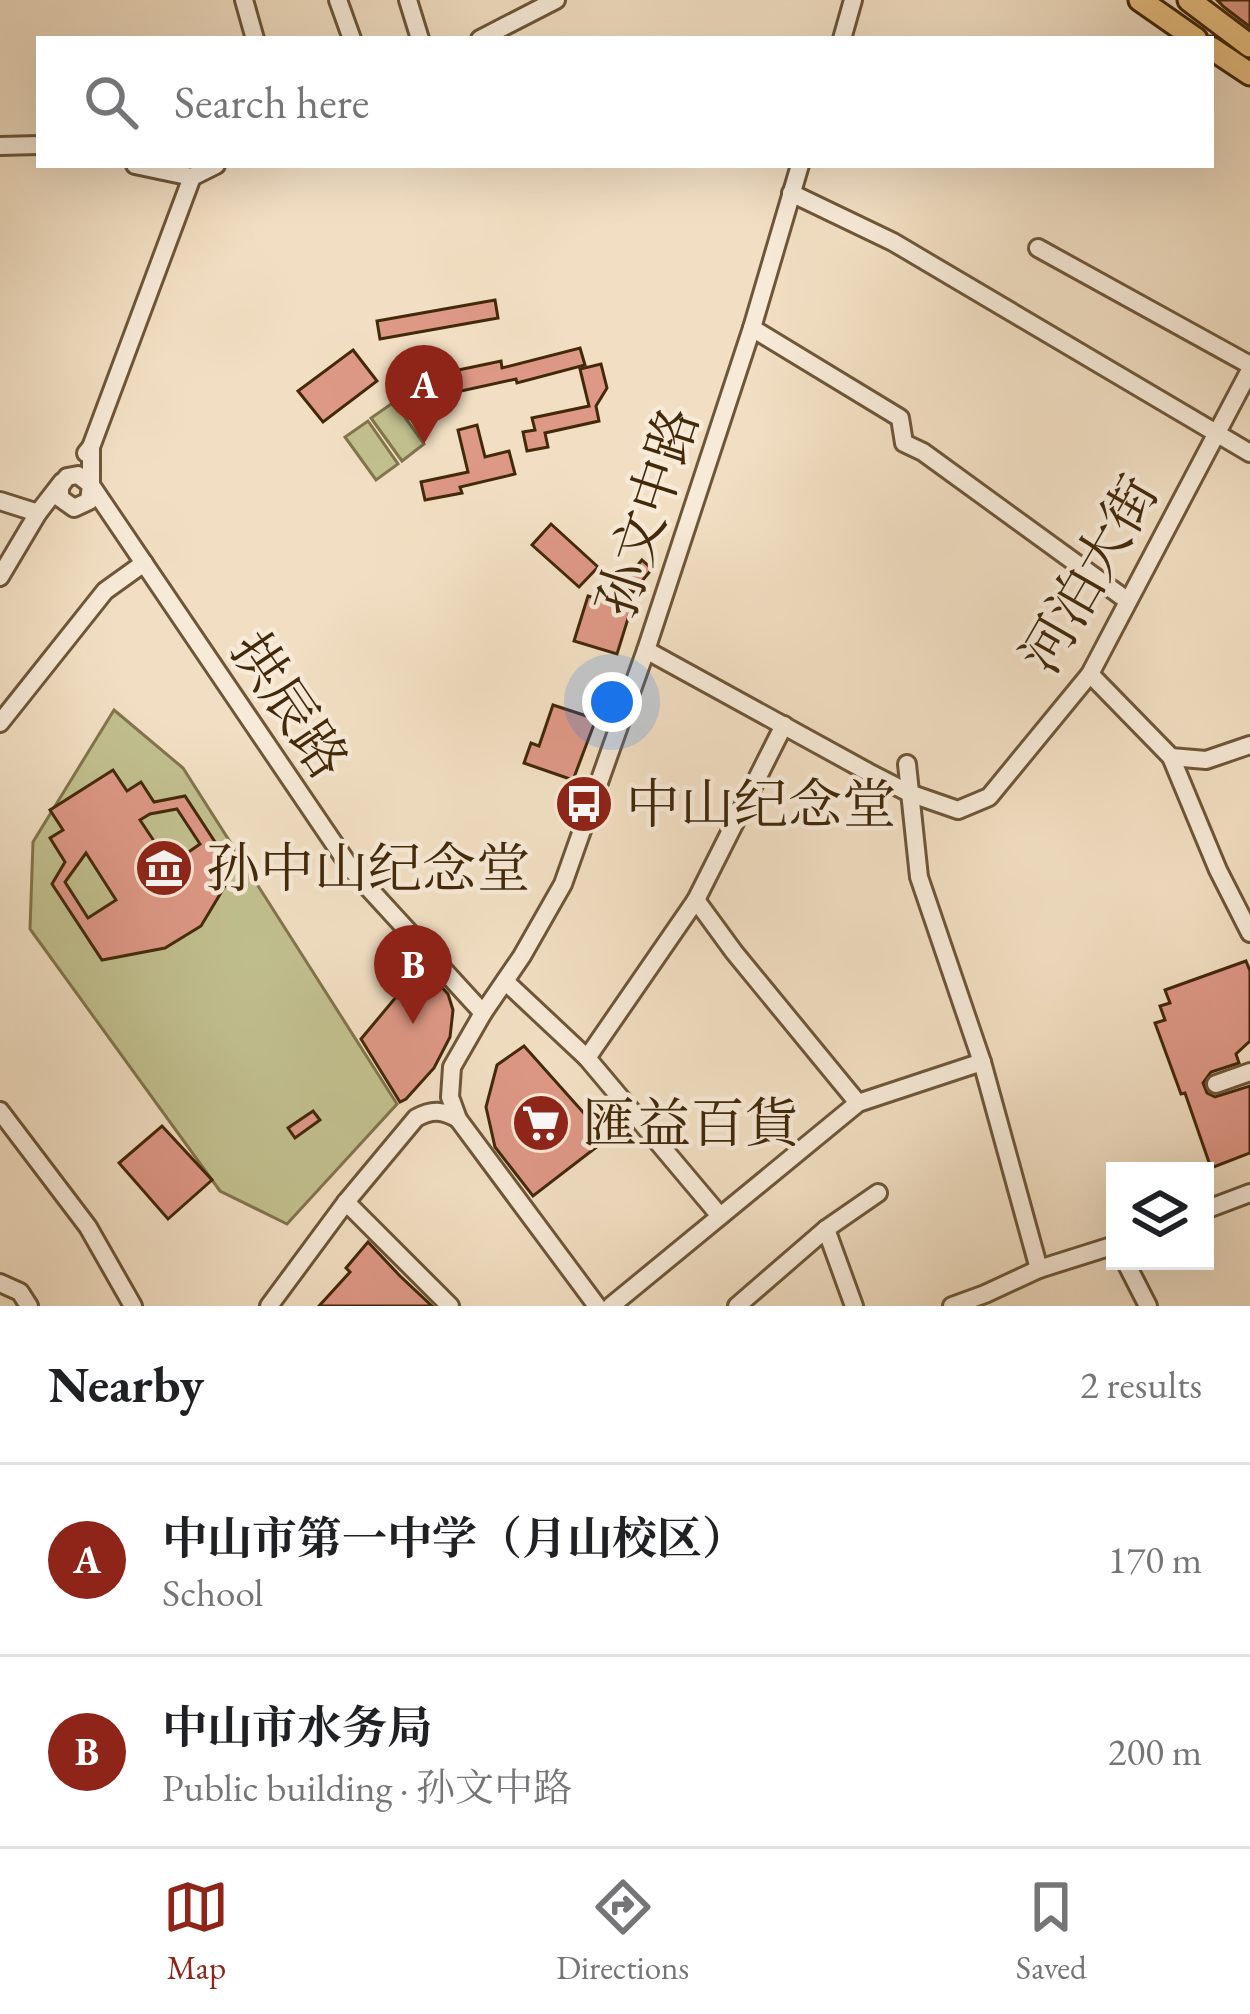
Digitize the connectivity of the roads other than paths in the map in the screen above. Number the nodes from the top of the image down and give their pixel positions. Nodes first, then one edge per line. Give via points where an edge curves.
1 (244, 0) edge
2 (338, 0) edge
3 (408, 0) edge
4 (556, 0) edge
5 (853, 0) edge
6 (1140, 0) edge
7 (1189, 0) edge
8 (254, 36) edge
9 (351, 36) edge
10 (420, 36) edge
11 (486, 36) edge
12 (843, 36) edge
13 (1192, 36) edge
14 (1250, 46) edge
15 (1214, 50) edge
16 (1250, 74) edge
17 (0, 146) edge
18 (36, 146) edge
19 (151, 168) edge
20 (209, 168) edge
21 (799, 168) edge
22 (192, 176) junction
23 (791, 193) junction
24 (1038, 248) dead end
25 (752, 328) junction
26 (1250, 367) edge
27 (1216, 434) junction
28 (91, 447) junction
29 (1250, 453) edge
30 (63, 482) junction
31 (90, 493) junction
32 (0, 501) edge
33 (68, 506) junction
34 (39, 512) junction
35 (144, 563) junction
36 (0, 577) edge
37 (1129, 601) junction
38 (646, 650) junction
39 (1090, 674) junction
40 (0, 723) edge
41 (784, 725) junction
42 (1250, 745) edge
43 (1171, 758) junction
44 (907, 764) dead end
45 (909, 794) junction
46 (697, 900) junction
47 (1250, 933) edge
48 (505, 981) junction
49 (483, 1013) junction
50 (587, 1058) junction
51 (982, 1062) junction
52 (1250, 1072) edge
53 (1216, 1084) dead end
54 (858, 1102) junction
55 (0, 1111) edge
56 (458, 1119) junction
57 (878, 1192) dead end
58 (1250, 1193) edge
59 (346, 1202) junction
60 (1214, 1207) edge
61 (720, 1216) junction
62 (826, 1229) junction
63 (1106, 1248) edge
64 (1039, 1269) junction
65 (1130, 1270) edge
66 (0, 1282) edge
67 (989, 1300) edge
68 (29, 1306) edge
69 (134, 1306) edge
70 (269, 1306) edge
71 (450, 1306) edge
72 (597, 1306) edge
73 (610, 1306) edge
74 (737, 1306) edge
75 (854, 1306) edge
76 (952, 1306) edge
77 (1148, 1306) edge

1 - 8 street
2 - 9 street
3 - 10 street
4 - 11 street
5 - 12 street
6 - 13 main road
7 - 14 main road
15 - 16 main road
17 - 18 street
19 - 22 street
20 - 22 street
21 - 23 street, 孙文中路
22 - 28 street
23 - 25 street, 孙文中路
23 - 27 street via 893,242
24 - 26 street
25 - 37 street via 900,418 904,443
25 - 38 street, 孙文中路
26 - 27 street, 河泊大街
27 - 29 street
27 - 37 street, 河泊大街
28 - 30 street
28 - 31 street
30 - 31 street via 78,475
30 - 33 street via 60,498
30 - 34 street
31 - 33 street via 80,508
31 - 35 street, 拱辰路
32 - 34 street
33 - 34 street
34 - 36 street
35 - 40 street via 105,591
35 - 49 street, 拱辰路 via 352,870
37 - 39 street, 河泊大街
38 - 41 street, 河泊大街
38 - 48 street, 孙文中路 via 562,884
39 - 43 street
39 - 45 street, 河泊大街 via 989,797 958,810
41 - 45 street, 河泊大街
41 - 46 street
42 - 43 street via 1206,760
43 - 47 street
44 - 45 street
45 - 51 street via 919,877
46 - 50 street
46 - 54 street
48 - 49 street, 孙文中路
48 - 50 street
49 - 56 street, 孙文中路 via 452,1067
50 - 61 street
51 - 54 street
51 - 64 street
52 - 53 street
54 - 61 street
55 - 69 street via 88,1227
56 - 59 street via 432,1110 416,1118
56 - 72 street
57 - 62 street
58 - 60 street
59 - 70 street
59 - 71 street
61 - 73 street
62 - 74 street
62 - 75 street
63 - 64 street
64 - 67 street
65 - 77 street
66 - 68 street
67 - 76 street

